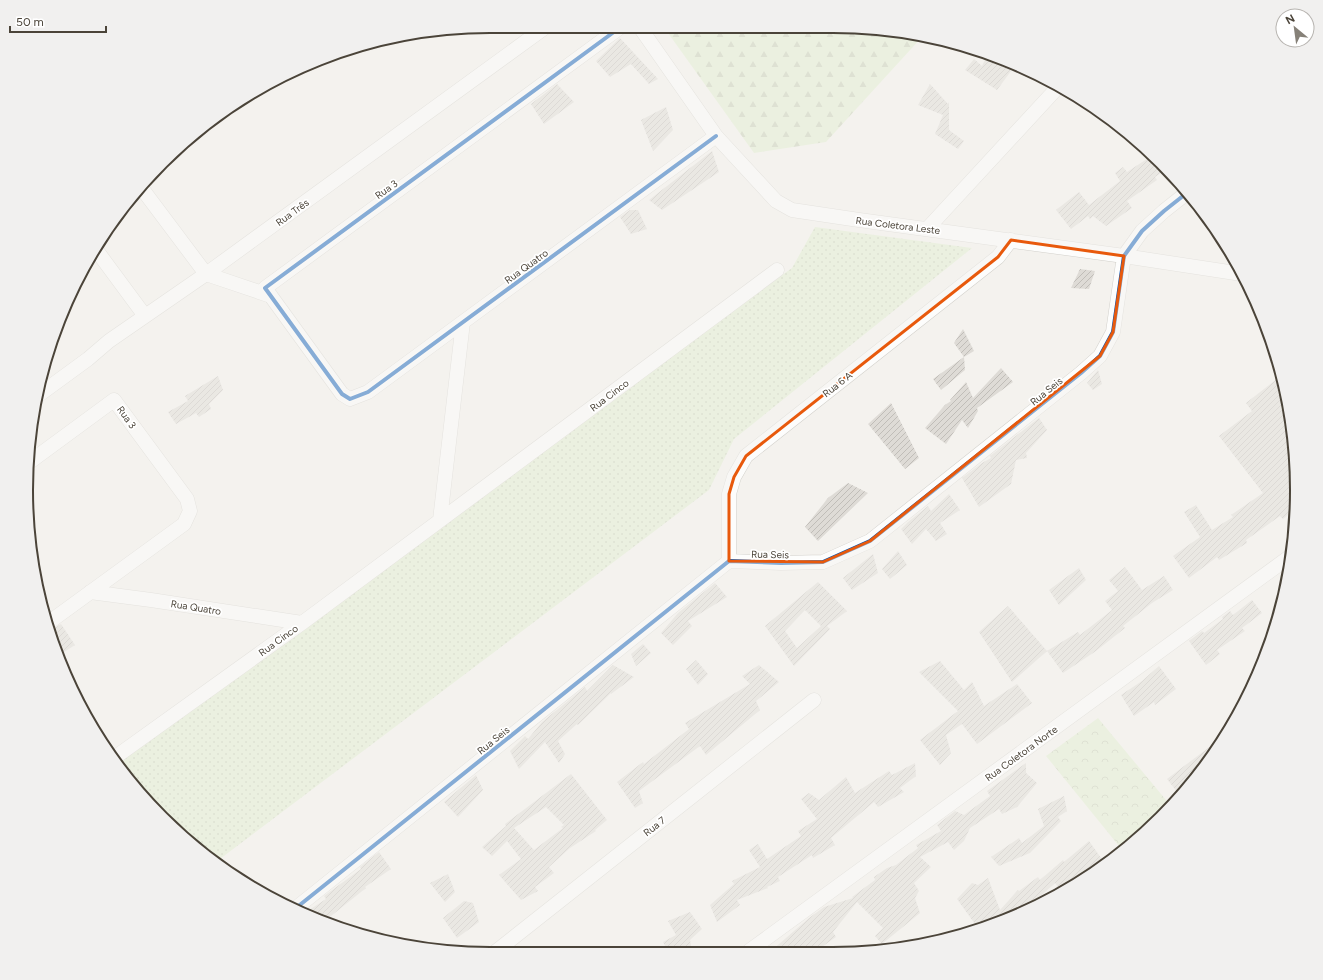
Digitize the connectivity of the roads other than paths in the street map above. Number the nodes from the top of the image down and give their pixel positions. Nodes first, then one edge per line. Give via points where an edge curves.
1 (537, 33) edge
2 (612, 33) edge
3 (644, 33) edge
4 (1055, 90) edge
5 (716, 136) junction
6 (144, 191) edge
7 (1183, 196) edge
8 (927, 229) junction
9 (1011, 240) junction
10 (99, 253) edge
11 (1124, 256) junction
12 (777, 270) dead end
13 (1235, 273) edge
14 (206, 274) junction
15 (271, 296) junction
16 (145, 316) junction
17 (463, 322) junction
18 (44, 391) edge
19 (34, 459) edge
20 (440, 520) junction
21 (728, 561) junction
22 (1284, 561) edge
23 (90, 592) junction
24 (52, 620) edge
25 (302, 623) junction
26 (814, 700) dead end
27 (118, 755) edge
28 (300, 905) edge
29 (502, 947) edge
30 (754, 947) edge

1 - 14 street, Rua Três
2 - 15 street, Rua 3 via 265,288
3 - 5 street, Rua Coletora Leste
4 - 8 street
5 - 8 street, Rua Coletora Leste via 776,200 792,210
5 - 17 street, Rua Quatro
6 - 14 street
7 - 11 street, Rua Seis via 1142,231
8 - 9 street, Rua Coletora Leste
9 - 11 street, Rua Coletora Leste
9 - 21 street, Rua 6 A via 998,257 746,456 734,476 729,494
10 - 16 street
11 - 13 street, Rua Coletora Leste
11 - 21 street, Rua Seis via 1112,332 1100,356 870,541 823,562
12 - 20 street, Rua Cinco
14 - 15 street
14 - 16 street, Rua Três
15 - 17 street, Rua Quatro via 342,394 350,399 368,392
16 - 18 street, Rua Três
17 - 20 street
19 - 23 street, Rua 3 via 114,400 187,499 190,511 184,524
20 - 25 street, Rua Cinco
21 - 28 street, Rua Seis
22 - 30 street, Rua Coletora Norte
23 - 24 street
23 - 25 street, Rua Quatro
25 - 27 street, Rua Cinco
26 - 29 street, Rua 7

